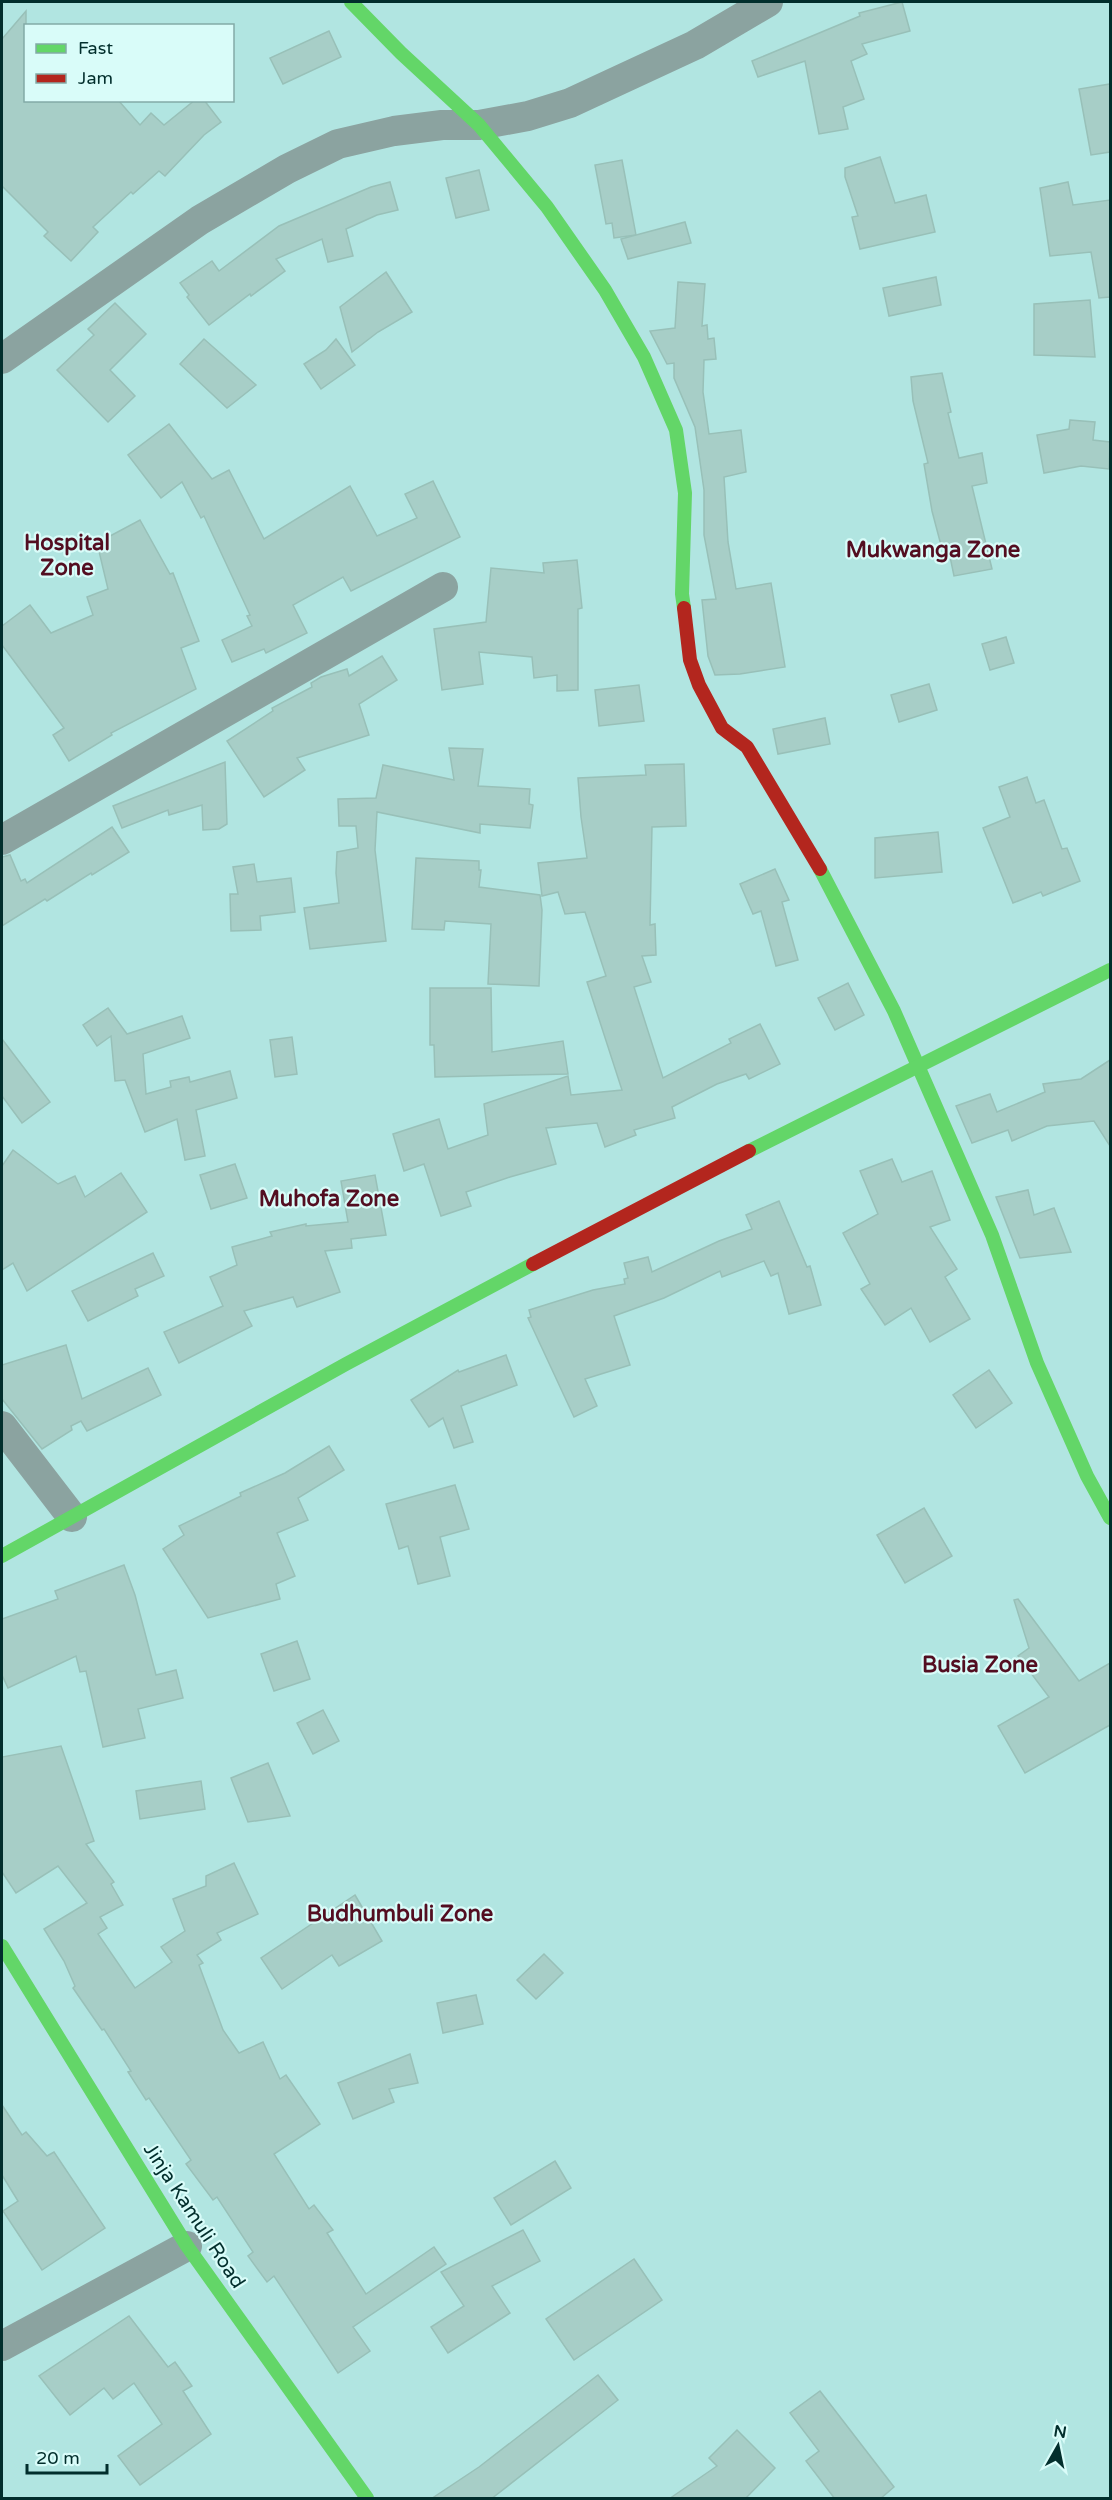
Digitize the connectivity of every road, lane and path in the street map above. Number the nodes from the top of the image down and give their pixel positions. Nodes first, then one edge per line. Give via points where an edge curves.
1 (351, 2) edge
2 (768, 2) edge
3 (479, 125) junction
4 (2, 359) edge
5 (443, 587) dead end
6 (2, 840) edge
7 (1110, 970) edge
8 (917, 1066) junction
9 (2, 1426) edge
10 (72, 1517) junction
11 (1110, 1518) edge
12 (2, 1556) edge
13 (2, 1946) edge
14 (187, 2246) junction
15 (2, 2346) edge
16 (367, 2499) edge

1 - 3 main road
2 - 3 street via 695,45 570,103
3 - 4 street via 394,131 338,144 287,169 200,220
3 - 8 main road via 548,207 605,290 644,357 676,430 685,493 682,594 690,660 699,685 722,728 747,747 800,833 889,1001
5 - 6 street
7 - 8 main road
8 - 10 main road via 655,1198
8 - 11 main road via 992,1235 1037,1363
9 - 10 street
10 - 12 main road
13 - 14 main road, Jinja Kamuli Road
14 - 15 street
14 - 16 main road, Jinja Kamuli Road

